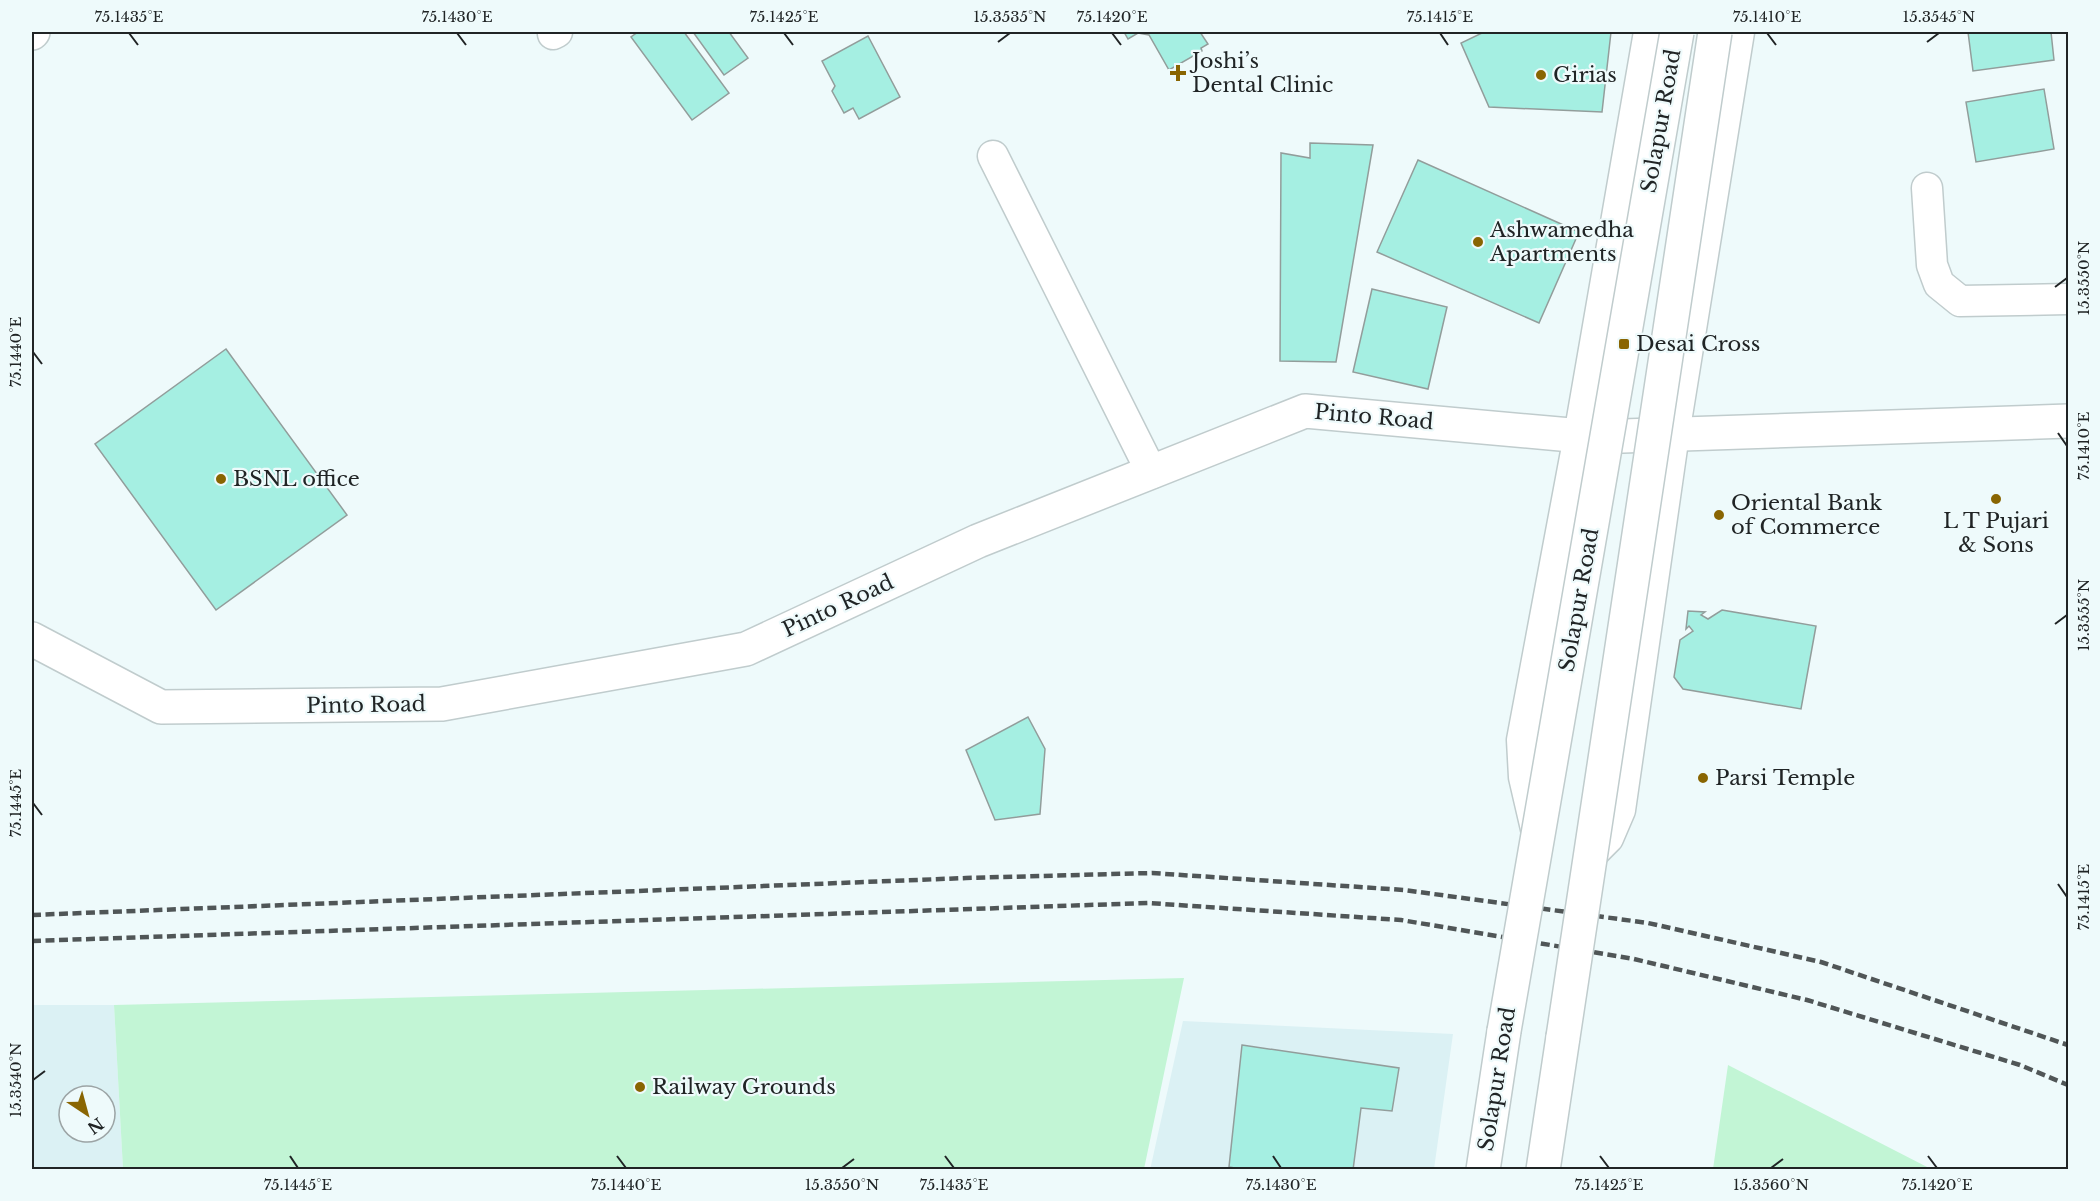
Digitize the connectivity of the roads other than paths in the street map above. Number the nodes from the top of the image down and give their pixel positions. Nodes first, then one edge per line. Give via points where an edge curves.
1 (1649, 32) edge
2 (1677, 32) edge
3 (1715, 32) edge
4 (1739, 32) edge
5 (993, 156) dead end
6 (1927, 188) dead end
7 (2068, 299) edge
8 (2068, 421) edge
9 (1674, 434) junction
10 (1579, 435) junction
11 (1152, 473) junction
12 (32, 639) edge
13 (1538, 836) junction
14 (1590, 856) junction
15 (1483, 1170) edge
16 (1543, 1170) edge

1 - 10 street
2 - 13 main road, Solapur Road, bridge
3 - 14 main road, bridge
4 - 9 street
5 - 11 street
6 - 7 street via 1932,265 1939,284 1946,290 1960,301
8 - 9 main road, Pinto Road
9 - 10 main road, Pinto Road
9 - 14 street via 1620,810 1608,838
10 - 11 main road, Pinto Road via 1305,411
10 - 13 street via 1522,740 1524,777
11 - 12 main road, Pinto Road via 978,542 746,649 442,704 160,707
13 - 15 main road, Solapur Road, bridge
14 - 16 main road, bridge

